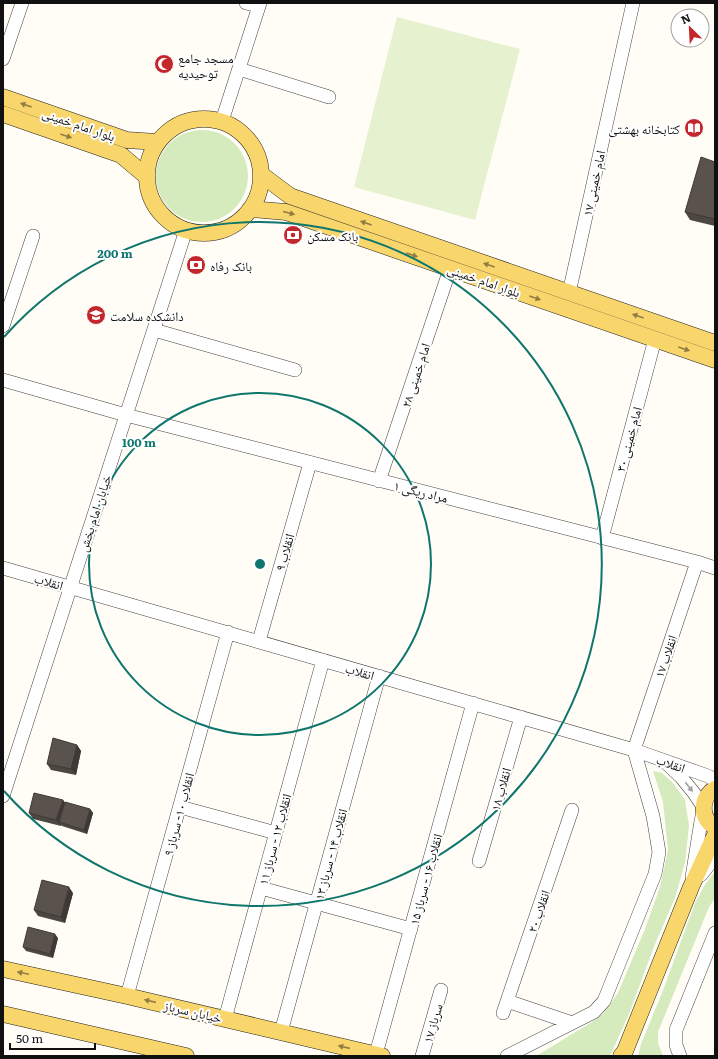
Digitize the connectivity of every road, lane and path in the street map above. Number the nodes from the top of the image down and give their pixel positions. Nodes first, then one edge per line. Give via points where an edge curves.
1 (22, 3) edge
2 (246, 3) edge
3 (632, 3) edge
4 (260, 5) edge
5 (3, 59) edge
6 (239, 69) junction
7 (3, 97) edge
8 (329, 97) dead end
9 (3, 114) edge
10 (222, 121) junction
11 (157, 142) junction
12 (146, 176) junction
13 (262, 176) junction
14 (250, 209) junction
15 (186, 230) junction
16 (33, 236) dead end
17 (450, 269) junction
18 (569, 292) junction
19 (3, 326) edge
20 (154, 330) junction
21 (655, 339) junction
22 (715, 343) edge
23 (715, 360) edge
24 (295, 370) dead end
25 (3, 380) edge
26 (126, 415) junction
27 (310, 463) junction
28 (379, 481) junction
29 (602, 538) junction
30 (697, 562) junction
31 (3, 568) edge
32 (715, 568) edge
33 (70, 587) junction
34 (228, 632) junction
35 (259, 641) junction
36 (324, 660) junction
37 (379, 676) junction
38 (473, 703) junction
39 (521, 717) junction
40 (634, 750) junction
41 (9, 759) edge
42 (661, 759) junction
43 (715, 780) edge
44 (715, 789) edge
45 (3, 796) edge
46 (180, 807) junction
47 (704, 808) junction
48 (572, 810) dead end
49 (715, 827) edge
50 (276, 833) junction
51 (715, 835) edge
52 (715, 857) edge
53 (479, 861) dead end
54 (691, 887) junction
55 (261, 888) junction
56 (316, 903) junction
57 (411, 929) junction
58 (715, 933) edge
59 (3, 969) edge
60 (441, 990) dead end
61 (128, 996) junction
62 (3, 1014) edge
63 (225, 1018) junction
64 (572, 1023) junction
65 (281, 1032) junction
66 (624, 1054) edge
67 (379, 1055) edge
68 (186, 1056) edge
69 (422, 1056) edge
70 (507, 1056) edge
71 (680, 1056) edge

1 - 5 street
2 - 4 street
3 - 18 street, امام خمینی ۱۷
4 - 6 street
6 - 8 street
6 - 10 street
11 -> 7 main road, بلوار امام خمینی via 127,140
9 -> 12 main road, بلوار امام خمینی via 121,155
10 - 11 main road via 204,118 186,121 170,129
10 - 13 main road via 238,129 251,142 259,158
11 - 12 main road via 149,158
12 - 15 main road via 149,194 157,210 170,222
13 - 14 main road via 259,193
18 -> 13 main road, بلوار امام خمینی via 290,196
14 - 15 main road via 238,222 221,230 204,233
14 -> 17 main road, بلوار امام خمینی via 286,212
15 - 20 street, خیابان امام بخش
16 - 19 street
17 -> 21 main road, بلوار امام خمینی
17 - 28 street, امام خمینی ۲۸
22 -> 18 main road, بلوار امام خمینی
20 - 24 street
20 - 26 street, خیابان امام بخش
21 -> 23 main road, بلوار امام خمینی
21 - 29 street, امام خمینی ۳۰
25 - 26 street, مراد ریگی ۱
26 - 27 street, مراد ریگی ۱
26 - 33 street, خیابان امام بخش
27 - 28 street, مراد ریگی ۱
27 - 35 street, انقلاب ۹
28 - 29 street, مراد ریگی ۱
29 - 30 street, مراد ریگی ۱
30 - 32 street, مراد ریگی ۱
30 - 40 street, انقلاب ۱۷
31 - 33 street, انقلاب
33 - 34 street, انقلاب
33 - 41 street, خیابان امام بخش
34 - 35 street, انقلاب
34 - 46 street, انقلاب ۱۰- سرباز ۹
35 - 36 street, انقلاب
36 - 37 street, انقلاب
36 - 50 street, انقلاب ۱۲ - سرباز ۱۱
37 - 38 street, انقلاب
37 - 56 street, انقلاب ۱۴ - سرباز ۱۳
38 - 39 street, انقلاب
38 - 57 street, انقلاب ۱۶ - سرباز ۱۵
39 - 40 street, انقلاب
39 - 53 street, انقلاب ۱۸
40 - 42 street, انقلاب
40 - 64 street via 653,816 659,852 655,874 604,1001 594,1012
41 - 45 street, خیابان امام بخش
42 - 43 street, انقلاب
42 -> 47 street via 681,777
44 - 47 main road via 708,795
46 - 50 street
46 - 61 street, انقلاب ۱۰- سرباز ۹
47 - 49 main road via 708,821
47 - 54 street
48 - 64 street, انقلاب ۲۰ via 505,1007
50 - 55 street, انقلاب ۱۲ - سرباز ۱۱
51 - 54 main road
52 - 54 street
54 - 66 main road
55 - 56 street
55 - 63 street, انقلاب ۱۲ - سرباز ۱۱
56 - 57 street
56 - 65 street, انقلاب ۱۴ - سرباز ۱۳
57 - 67 street, انقلاب ۱۶ - سرباز ۱۵
58 - 71 street via 676,1030 676,1045
61 -> 59 main road, خیابان سرباز
60 - 69 street, سرباز ۱۷
63 -> 61 main road, خیابان سرباز
62 - 68 main road
63 - 65 main road, خیابان سرباز
64 - 70 street
67 -> 65 main road, خیابان سرباز

